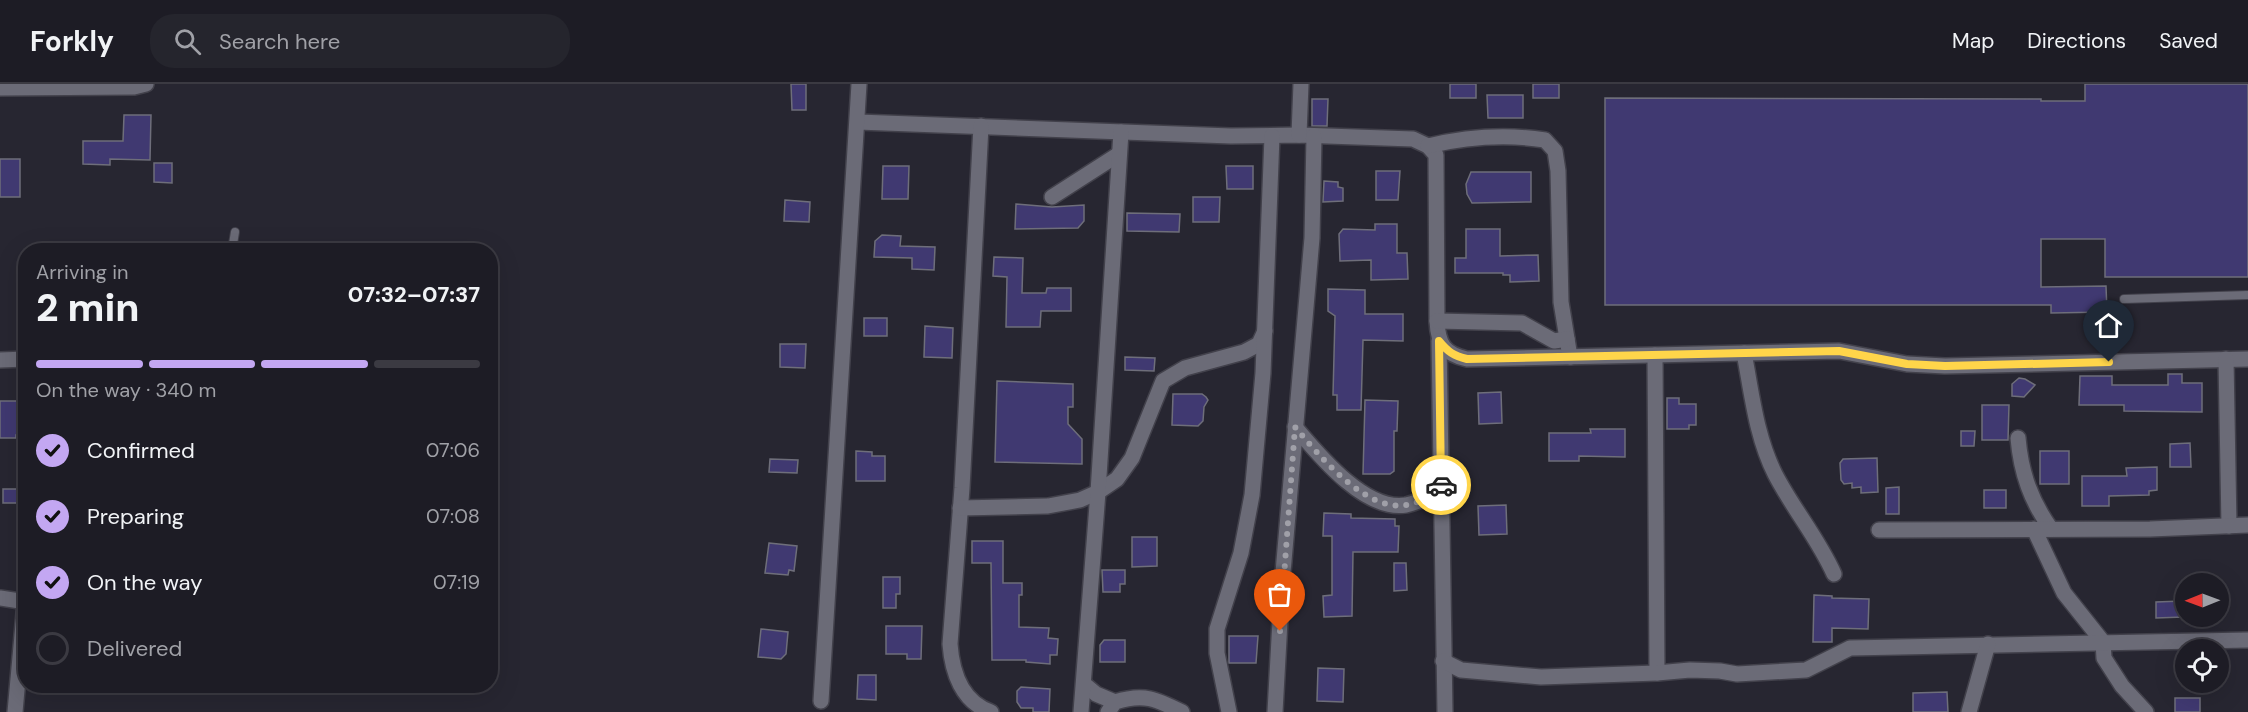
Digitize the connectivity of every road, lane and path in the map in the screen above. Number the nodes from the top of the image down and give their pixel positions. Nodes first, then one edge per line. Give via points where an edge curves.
1 (146, 84) edge
2 (859, 84) edge
3 (1301, 84) edge
4 (0, 88) edge
5 (858, 122) junction
6 (981, 126) junction
7 (1120, 132) junction
8 (1307, 135) junction
9 (1272, 136) junction
10 (1428, 146) junction
11 (1119, 154) junction
12 (1052, 197) dead end
13 (235, 232) dead end
14 (233, 243) edge
15 (2248, 295) edge
16 (2124, 299) dead end
17 (1437, 321) junction
18 (1265, 331) junction
19 (1567, 339) junction
20 (1439, 341) junction
21 (1744, 353) junction
22 (1655, 355) junction
23 (1570, 357) junction
24 (2248, 358) edge
25 (2226, 359) junction
26 (0, 360) edge
27 (18, 360) edge
28 (1295, 427) junction
29 (2018, 438) dead end
30 (1098, 492) junction
31 (1441, 493) junction
32 (960, 508) junction
33 (2229, 525) junction
34 (2248, 525) edge
35 (2034, 529) junction
36 (2051, 529) junction
37 (1879, 530) dead end
38 (1834, 573) dead end
39 (0, 598) edge
40 (18, 601) edge
41 (2248, 639) edge
42 (2103, 642) junction
43 (1988, 644) junction
44 (1443, 661) junction
45 (1657, 674) junction
46 (18, 679) edge
47 (1084, 684) junction
48 (821, 701) dead end
49 (1112, 707) edge
50 (15, 712) edge
51 (991, 712) edge
52 (1081, 712) edge
53 (1182, 712) edge
54 (1228, 712) edge
55 (1275, 712) edge
56 (1444, 712) edge
57 (1969, 712) edge
58 (2146, 712) edge

1 - 4 street
2 - 5 street
3 - 8 street
5 - 6 street
5 - 48 street
6 - 7 street
6 - 32 street
7 - 9 street
7 - 11 street
8 - 9 street
8 - 10 street via 1405,137
8 - 28 street via 1312,238
9 - 18 street
10 - 17 street via 1436,155
10 - 19 street via 1454,140 1521,136 1545,140 1555,151 1561,302
11 - 12 street
11 - 30 street
13 - 14 lane
15 - 16 lane
17 - 19 street via 1522,323 1554,341
17 - 20 street
18 - 30 street via 1259,344 1244,352 1185,368 1163,381 1131,458 1117,479
18 - 54 street via 1251,495 1241,553 1217,629
19 - 23 street
20 - 23 street via 1448,352 1467,359
20 - 31 street
21 - 22 street
21 - 25 street via 1839,351 1907,364 1945,366
21 - 38 street via 1761,442
22 - 23 street
22 - 45 street
24 - 25 street
25 - 33 street
26 - 27 street
28 - 31 street via 1325,462 1357,490 1382,502 1404,505
28 - 55 street
29 - 36 street via 2026,484
30 - 32 street via 1048,506
30 - 47 street
31 - 44 street
32 - 51 street via 951,660 971,701
33 - 34 street
33 - 36 street
35 - 36 street
35 - 37 street
35 - 42 street via 2064,593
39 - 40 street
41 - 42 street
42 - 43 street
42 - 58 street via 2104,658
43 - 45 street via 1850,648 1806,670 1737,674 1690,670
43 - 57 street
44 - 45 street via 1461,670 1541,677
44 - 56 street
46 - 50 street
47 - 49 street
47 - 52 street
49 - 53 street via 1135,697 1155,698

